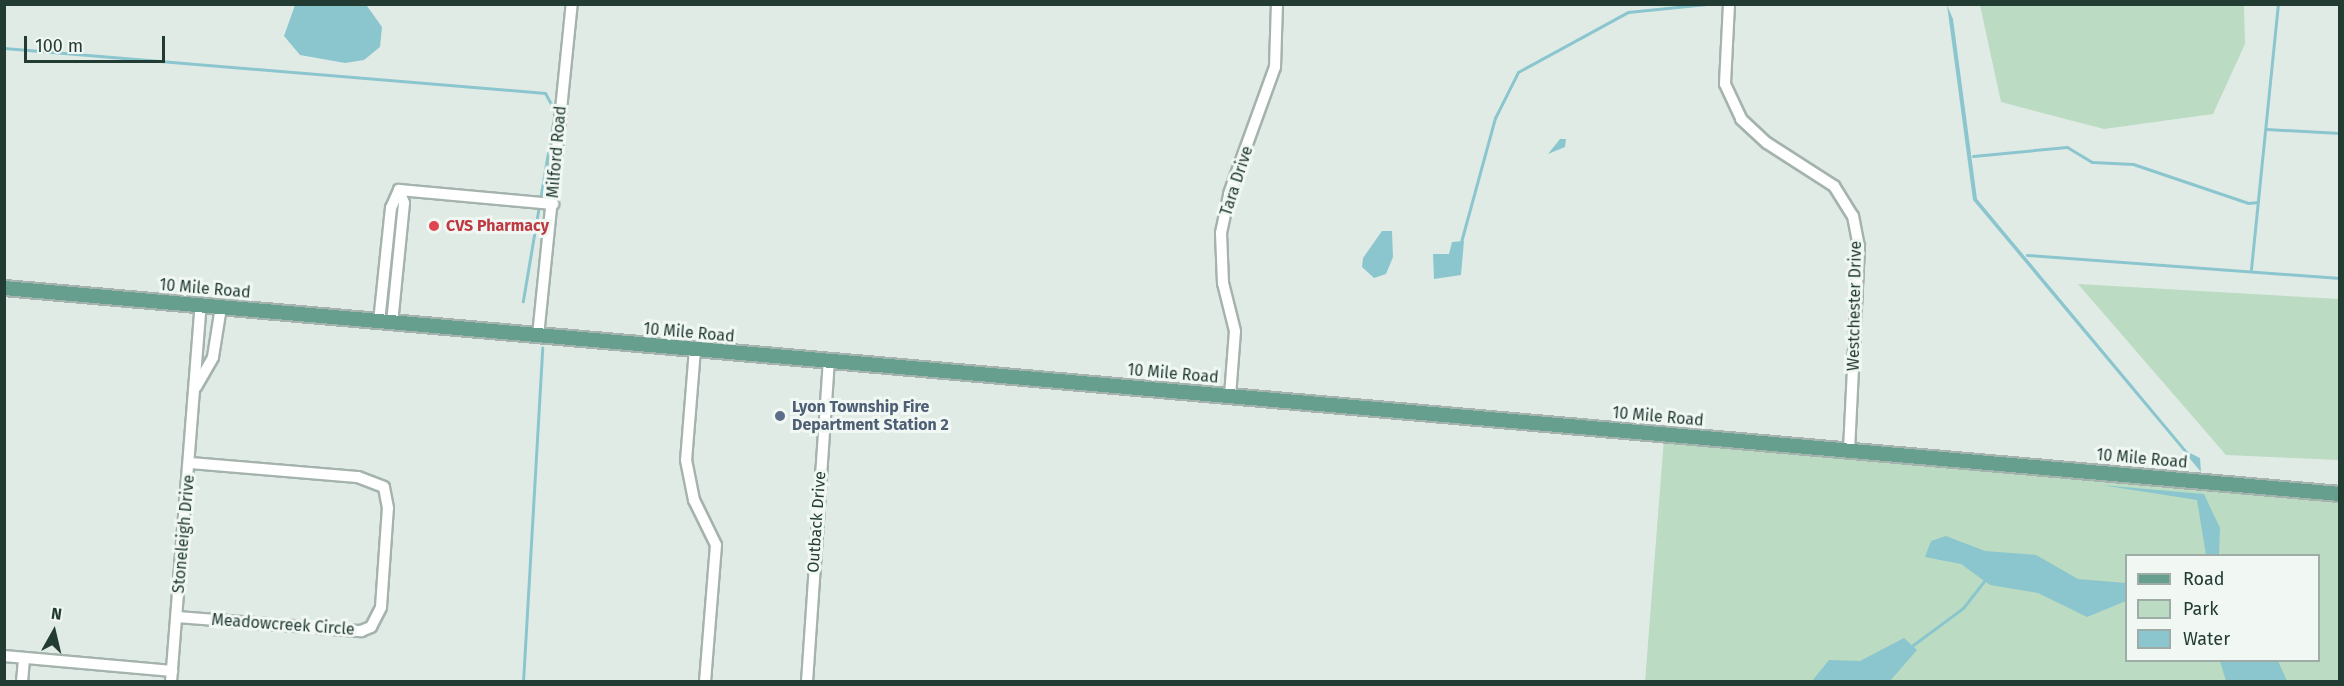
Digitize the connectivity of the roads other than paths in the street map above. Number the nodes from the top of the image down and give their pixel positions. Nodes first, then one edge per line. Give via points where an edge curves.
1 (572, 4) edge
2 (1277, 4) edge
3 (1729, 4) edge
4 (553, 204) junction
5 (4, 288) edge
6 (201, 305) junction
7 (221, 307) junction
8 (386, 323) junction
9 (538, 336) junction
10 (695, 350) junction
11 (830, 362) junction
12 (196, 387) junction
13 (1230, 396) junction
14 (1849, 450) junction
15 (190, 463) junction
16 (2340, 494) edge
17 (177, 617) junction
18 (4, 656) edge
19 (24, 658) junction
20 (171, 676) edge
21 (22, 681) edge
22 (705, 681) edge
23 (807, 681) edge

1 - 4 street, Milford Road
2 - 13 street, Tara Drive via 1275,67 1229,194 1221,233 1223,283 1235,332
3 - 14 street, Westchester Drive via 1725,84 1741,119 1767,143 1834,186 1853,216 1858,246
4 - 8 street via 399,190 390,208
4 - 9 street, Milford Road
5 - 6 main road, 10 Mile Road
6 - 7 main road, 10 Mile Road
6 - 12 street, Stoneleigh Drive
7 - 8 main road, 10 Mile Road
7 - 12 street, Stoneleigh Drive via 213,357
8 - 9 main road, 10 Mile Road
9 - 10 main road, 10 Mile Road
10 - 11 main road, 10 Mile Road
10 - 22 street via 686,460 694,500 716,545 717,568
11 - 13 main road, 10 Mile Road
11 - 23 street, Outback Drive
12 - 15 street, Stoneleigh Drive
13 - 14 main road, 10 Mile Road
14 - 16 main road, 10 Mile Road
15 - 17 street, Stoneleigh Drive
15 - 17 street, Meadowcreek Circle via 358,477 384,486 388,508 381,607 371,627 361,632
17 - 20 street, Stoneleigh Drive
18 - 19 street
19 - 20 street
19 - 21 street

